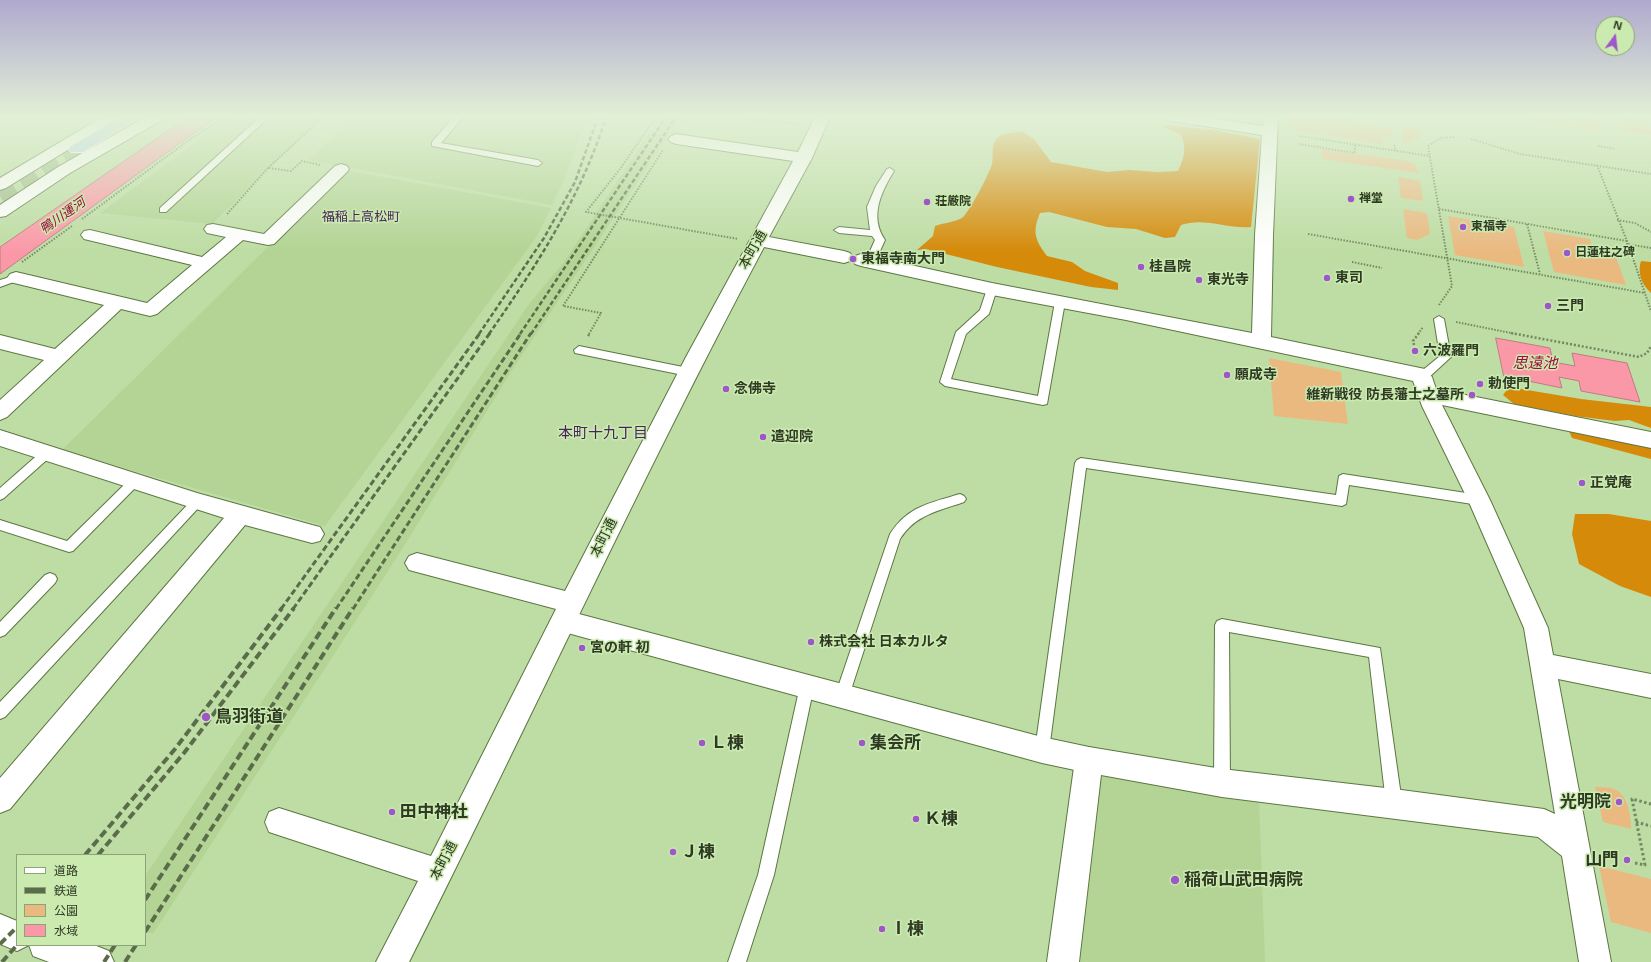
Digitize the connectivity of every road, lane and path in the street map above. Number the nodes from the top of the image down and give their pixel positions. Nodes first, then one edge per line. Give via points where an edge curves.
1 (38, 162) edge
2 (78, 162) edge
3 (160, 162) edge
4 (216, 162) edge
5 (275, 162) edge
6 (301, 162) edge
7 (306, 162) edge
8 (532, 162) edge
9 (626, 162) edge
10 (657, 162) edge
11 (802, 162) edge
12 (1269, 162) edge
13 (1431, 162) edge
14 (1575, 162) edge
15 (538, 163) dead end
16 (1597, 165) junction
17 (268, 168) junction
18 (341, 169) joint
19 (890, 171) dead end
20 (1651, 174) edge
21 (0, 185) edge
22 (1439, 209) junction
23 (163, 210) dead end
24 (0, 212) edge
25 (619, 218) junction
26 (1617, 220) junction
27 (1528, 224) junction
28 (213, 229) joint
29 (840, 230) dead end
30 (1651, 232) edge
31 (875, 233) junction
32 (240, 234) junction
33 (1308, 234) dead end
34 (90, 235) dead end
35 (758, 240) junction
36 (1626, 243) junction
37 (1651, 248) edge
38 (1447, 258) junction
39 (858, 260) junction
40 (1352, 262) dead end
41 (206, 263) junction
42 (1382, 268) dead end
43 (1540, 274) junction
44 (6, 280) edge
45 (1452, 286) dead end
46 (992, 289) junction
47 (1645, 293) junction
48 (118, 302) junction
49 (1060, 302) junction
50 (1651, 311) edge
51 (1439, 319) joint
52 (1261, 341) junction
53 (0, 342) edge
54 (1651, 346) edge
55 (579, 350) joint
56 (1650, 351) edge
57 (59, 357) junction
58 (688, 372) junction
59 (1425, 386) junction
60 (0, 412) edge
61 (0, 438) edge
62 (1651, 440) edge
63 (46, 454) junction
64 (134, 482) junction
65 (0, 495) edge
66 (960, 499) dead end
67 (1479, 500) junction
68 (196, 502) junction
69 (240, 515) junction
70 (0, 525) edge
71 (312, 534) dead end
72 (417, 563) dead end
73 (50, 579) dead end
74 (568, 612) junction
75 (0, 631) edge
76 (1542, 664) junction
77 (807, 686) junction
78 (1651, 686) edge
79 (842, 696) junction
80 (0, 712) edge
81 (1042, 750) junction
82 (1089, 760) junction
83 (1222, 783) junction
84 (0, 800) edge
85 (1394, 803) junction
86 (1651, 804) edge
87 (280, 822) dead end
88 (1636, 822) junction
89 (1651, 826) edge
90 (1576, 848) junction
91 (1635, 863) dead end
92 (438, 874) junction
93 (0, 929) edge
94 (16, 936) edge
95 (47, 946) edge
96 (85, 960) edge
97 (392, 962) edge
98 (737, 962) edge
99 (1063, 962) edge
100 (1595, 962) edge

1 - 21 street
2 - 24 street
3 - 44 path
4 - 23 lane
5 - 17 path
6 - 17 path via 291,171
7 - 18 path
8 - 15 lane
9 - 25 path via 586,212
10 - 25 path
11 - 35 street, 本町通
12 - 52 street
13 - 22 path
14 - 16 path
16 - 20 path
16 - 26 path
17 - 28 path
18 - 32 street via 268,240
19 - 31 lane via 880,186 872,207
22 - 27 path
22 - 38 path
25 - 35 path via 751,241
25 - 55 path via 563,306 601,313
26 - 30 path via 1635,223
26 - 36 path
27 - 36 path
27 - 43 path
28 - 32 street
29 - 31 lane
31 - 39 lane via 880,240
32 - 41 street
33 - 38 path
34 - 41 street
35 - 39 street
35 - 58 street, 本町通
36 - 37 path
36 - 47 path
38 - 43 path
38 - 45 path
39 - 46 street
40 - 42 path
41 - 48 street via 150,310
43 - 47 path
44 - 48 street
46 - 49 street
46 - 49 lane via 985,312 961,332 945,382 1043,401
47 - 50 path
48 - 57 street
49 - 52 street
51 - 56 path via 1639,357
51 - 59 lane via 1446,357
52 - 59 street via 1418,374
53 - 57 street
54 - 56 path
55 - 58 lane
57 - 60 street
58 - 74 street, 本町通
59 - 62 street
59 - 67 street via 1432,406
61 - 63 street
63 - 64 street
63 - 65 lane
64 - 68 street
64 - 70 lane via 68,547
66 - 79 lane via 912,514 900,526
67 - 76 street via 1536,628
67 - 81 lane via 1343,479 1342,501 1081,463
68 - 69 street
68 - 80 lane
69 - 71 street
69 - 84 street
72 - 74 street
73 - 75 lane
74 - 77 street
74 - 92 street, 本町通
76 - 78 street
76 - 90 street
77 - 79 street
77 - 98 lane via 766,875
79 - 81 street
81 - 82 street
82 - 83 street
82 - 99 street
83 - 85 street
83 - 85 lane via 1222,625 1376,652
85 - 90 street via 1544,823
86 - 88 path via 1632,799
87 - 92 street
88 - 89 path
88 - 91 path via 1645,865
90 - 100 street
92 - 97 street, 本町通
93 - 94 street
95 - 96 street

